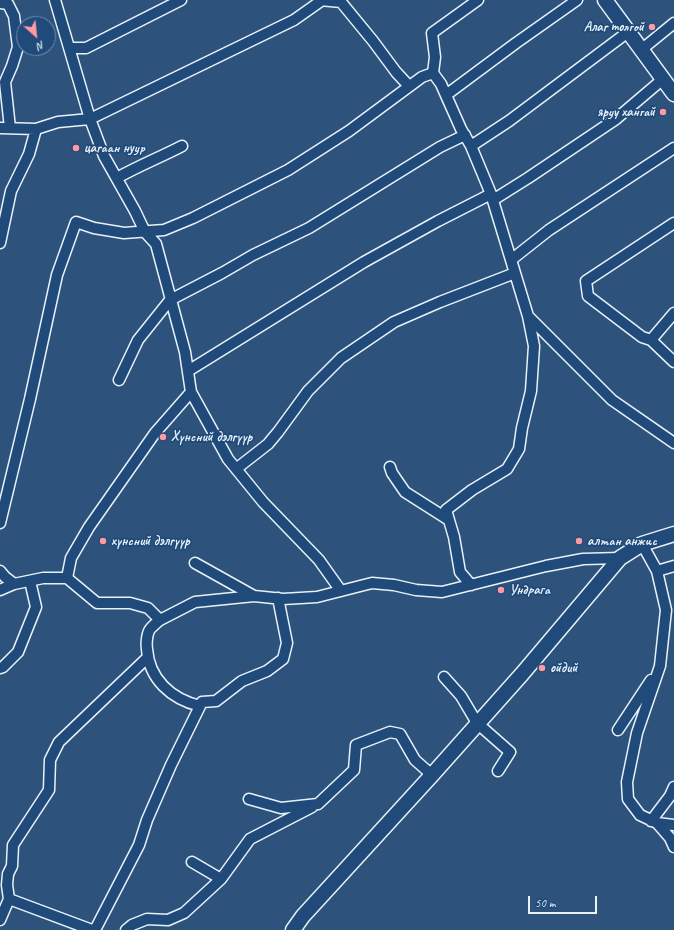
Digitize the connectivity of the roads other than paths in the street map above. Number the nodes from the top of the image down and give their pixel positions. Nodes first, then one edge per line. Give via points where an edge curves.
1 (55, 0) edge
2 (181, 0) edge
3 (320, 0) edge
4 (478, 0) edge
5 (577, 0) edge
6 (605, 0) edge
7 (0, 3) edge
8 (674, 23) edge
9 (628, 32) junction
10 (70, 48) junction
11 (641, 50) junction
12 (433, 73) junction
13 (663, 79) junction
14 (409, 86) junction
15 (674, 94) edge
16 (446, 95) junction
17 (90, 119) junction
18 (5, 128) edge
19 (36, 129) junction
20 (465, 135) junction
21 (182, 146) dead end
22 (471, 146) junction
23 (674, 148) edge
24 (117, 178) junction
25 (492, 197) junction
26 (674, 223) edge
27 (145, 232) junction
28 (0, 243) edge
29 (511, 260) junction
30 (515, 273) junction
31 (170, 300) junction
32 (674, 312) edge
33 (528, 316) junction
34 (651, 340) junction
35 (674, 362) edge
36 (188, 371) junction
37 (119, 380) dead end
38 (191, 392) junction
39 (674, 443) edge
40 (390, 467) dead end
41 (236, 469) junction
42 (449, 520) junction
43 (0, 523) edge
44 (674, 534) edge
45 (642, 544) junction
46 (620, 558) junction
47 (195, 563) dead end
48 (674, 566) edge
49 (0, 571) edge
50 (657, 571) junction
51 (67, 578) junction
52 (30, 581) junction
53 (14, 584) junction
54 (471, 585) junction
55 (0, 590) edge
56 (341, 591) junction
57 (254, 596) junction
58 (278, 598) junction
59 (160, 620) junction
60 (147, 658) junction
61 (660, 666) junction
62 (0, 668) edge
63 (444, 677) dead end
64 (200, 706) junction
65 (477, 723) junction
66 (618, 730) dead end
67 (498, 771) dead end
68 (432, 775) junction
69 (674, 787) edge
70 (249, 800) dead end
71 (318, 804) junction
72 (654, 822) junction
73 (674, 825) edge
74 (674, 846) edge
75 (192, 862) dead end
76 (221, 879) junction
77 (9, 899) junction
78 (0, 920) edge
79 (93, 930) edge
80 (126, 930) edge
81 (293, 930) edge

1 - 10 street
2 - 10 street via 86,48
3 - 14 street via 341,2
3 - 17 street via 294,20
4 - 12 street via 432,33 435,57
5 - 16 street
6 - 9 main road
7 - 18 street via 8,4 14,16 18,48 5,82
8 - 11 street
9 - 11 main road
9 - 22 street via 509,121
10 - 17 street
11 - 13 main road
12 - 14 street
12 - 16 street
13 - 15 main road
13 - 25 street via 616,119 528,178
14 - 27 street via 349,131 288,170 193,218 164,230
16 - 20 street
17 - 19 street via 58,122
17 - 24 street via 104,156
18 - 19 street
19 - 28 street via 29,154 11,191
20 - 22 street
20 - 31 street via 440,147 309,228
21 - 24 street
22 - 25 street
23 - 29 street via 549,230
24 - 27 street
25 - 29 street
25 - 36 street via 438,221 364,262
26 - 34 street via 586,281 588,296 642,337
27 - 31 street via 156,244
27 - 43 street via 124,233 76,222 57,275
29 - 30 street
30 - 33 street
30 - 41 street via 394,322 341,358 308,390 268,444
31 - 36 street
31 - 37 street via 138,340
32 - 34 street
33 - 39 street via 612,400
33 - 42 street via 534,346 531,391 519,449 507,469 472,490 446,510
34 - 35 street
36 - 38 street
38 - 41 street
38 - 51 street via 155,433 89,527 70,558
40 - 42 street via 405,492
41 - 56 street via 263,502 319,560
42 - 54 street via 460,572
44 - 45 main road
45 - 46 main road
45 - 50 street
46 - 54 street via 583,559
46 - 65 main road
47 - 57 street
48 - 50 street
49 - 53 street
50 - 61 street via 666,610
51 - 52 street
51 - 59 street via 96,603 130,603 148,608
52 - 53 street
52 - 62 street via 36,607 18,652
53 - 55 street
54 - 56 street via 442,592 372,584
56 - 58 street via 317,597
57 - 58 street
57 - 59 street via 195,602
58 - 64 street via 287,643 283,660 267,671 242,681 216,701 202,702
59 - 60 street via 150,629 146,644
60 - 64 street via 156,679 167,690 186,703
60 - 77 street via 59,742 50,760 49,790 13,844 12,866 7,885
61 - 66 street
61 - 72 street via 637,733 627,782 628,799 640,815
63 - 65 street via 461,696
64 - 79 street via 156,799 139,845
65 - 67 street via 510,752
65 - 68 main road
68 - 71 street via 415,760 400,734 390,732 356,745 354,770
68 - 81 main road
69 - 72 street
70 - 71 street via 281,808
71 - 76 street via 250,839
72 - 73 street
72 - 74 street via 670,838
75 - 76 street
76 - 80 street via 184,913 168,920 147,919 132,924
77 - 78 street
77 - 79 street

